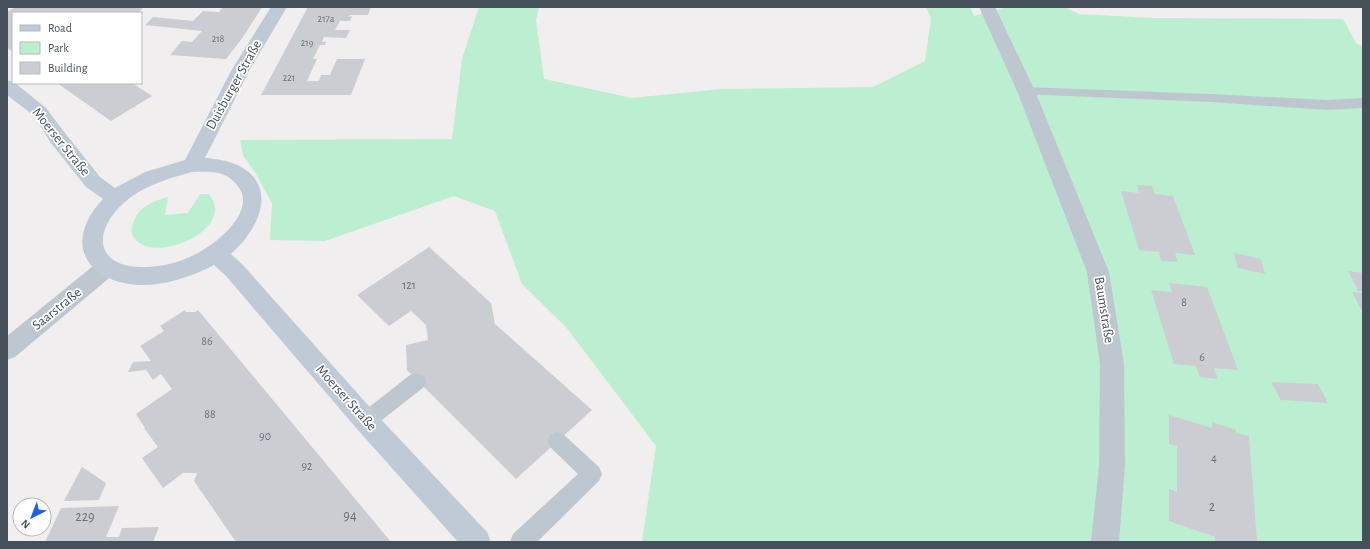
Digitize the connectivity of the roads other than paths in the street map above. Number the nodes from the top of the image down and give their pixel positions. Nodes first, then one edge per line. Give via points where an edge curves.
1 (280, 7) edge
2 (987, 7) edge
3 (7, 86) edge
4 (1026, 91) junction
5 (1363, 103) edge
6 (192, 165) junction
7 (115, 198) junction
8 (216, 253) junction
9 (106, 268) junction
10 (7, 350) edge
11 (417, 381) dead end
12 (366, 421) junction
13 (557, 441) dead end
14 (477, 542) edge
15 (521, 542) edge
16 (1105, 542) edge

1 - 6 main road, Duisburger Straße via 240,71
2 - 4 street, Baumstraße
3 - 7 main road, Moerser Straße via 40,112 93,182
4 - 5 lane via 1327,105
4 - 16 street, Baumstraße via 1098,272 1112,364 1112,466
6 - 7 main road via 158,174
6 - 8 main road via 211,165 232,170 247,181 253,196 250,215 237,234
7 - 9 main road via 98,220 91,239 94,255
8 - 9 main road via 198,263 157,275 121,274
8 - 12 main road, Moerser Straße via 234,270
9 - 10 street, Saarstraße
11 - 12 lane
12 - 14 main road, Moerser Straße
13 - 15 lane via 592,474

